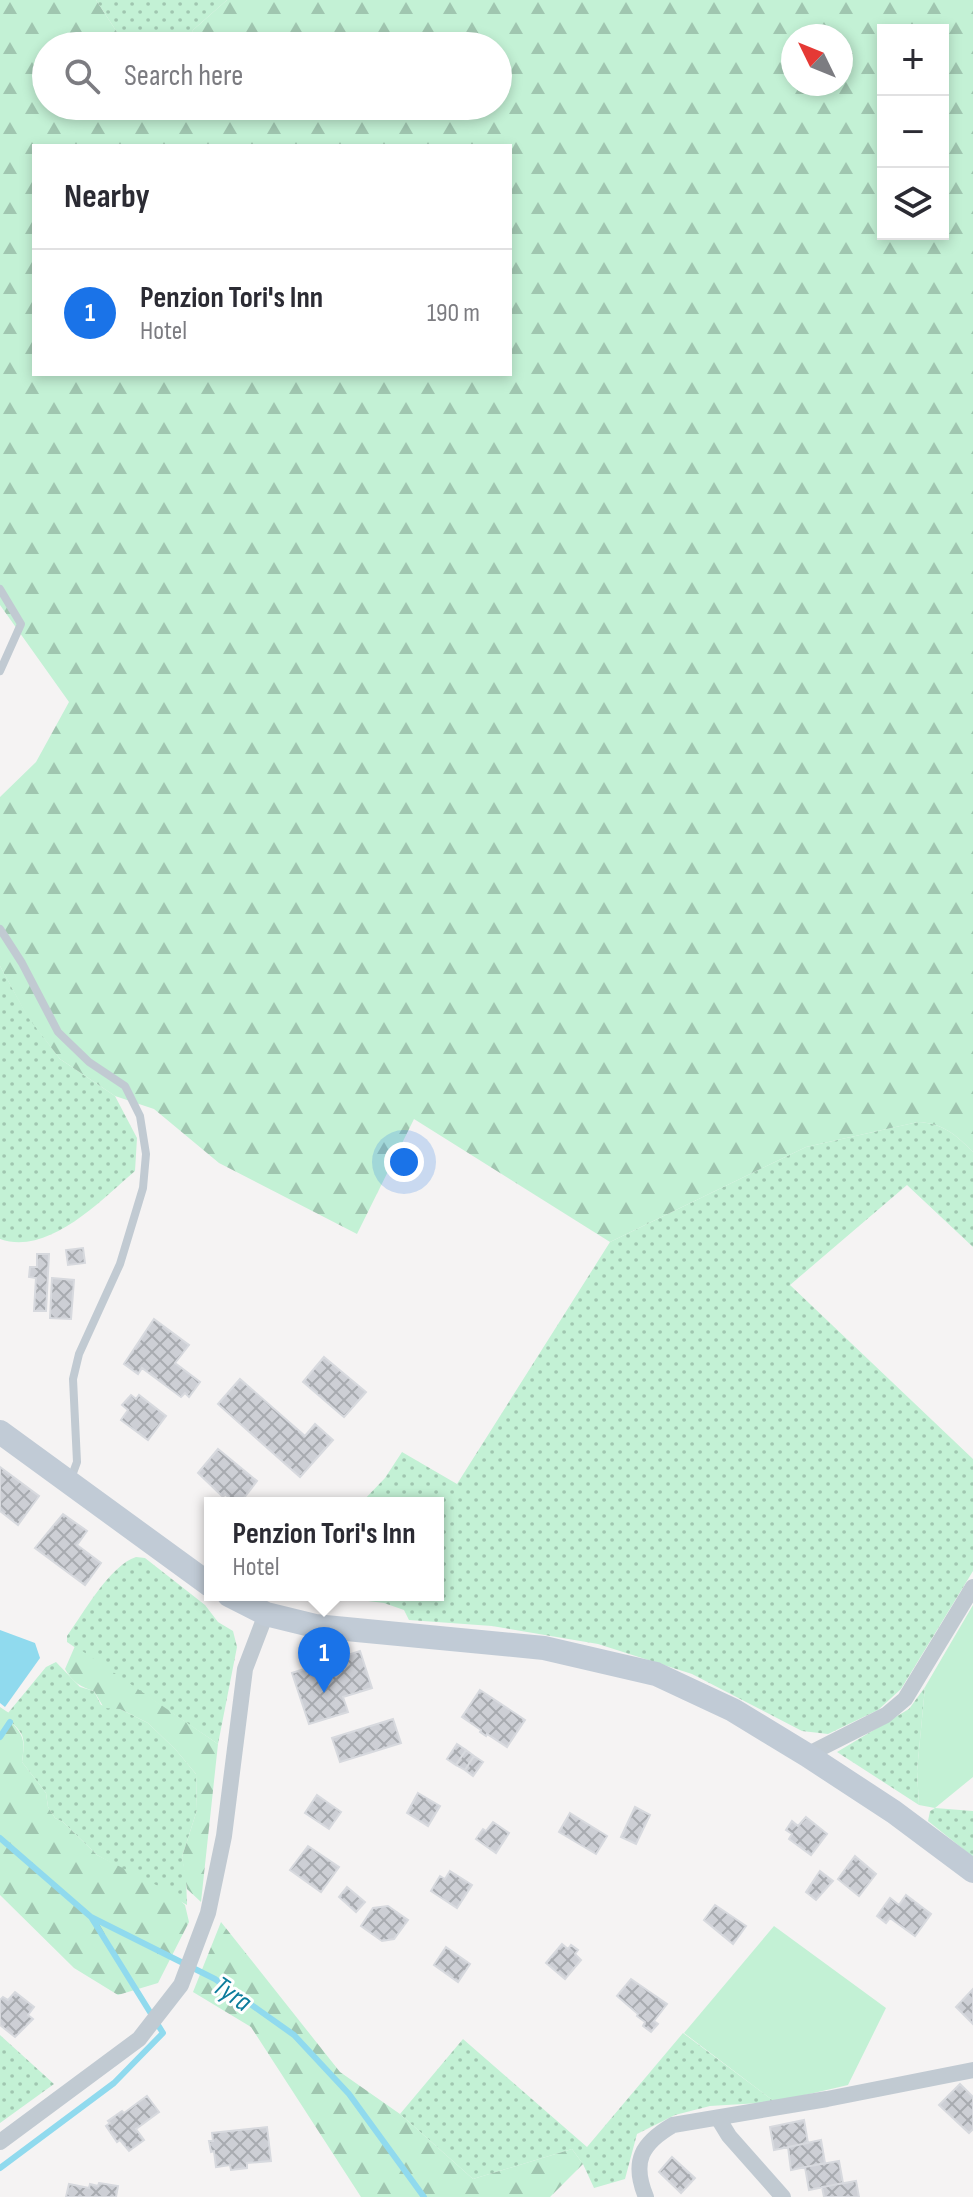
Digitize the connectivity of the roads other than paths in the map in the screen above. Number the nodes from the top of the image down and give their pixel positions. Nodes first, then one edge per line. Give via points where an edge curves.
1 (0, 589) edge
2 (0, 671) edge
3 (0, 929) edge
4 (0, 1432) edge
5 (69, 1483) junction
6 (204, 1581) edge
7 (973, 1587) edge
8 (241, 1601) edge
9 (266, 1614) junction
10 (807, 1755) junction
11 (973, 1871) edge
12 (973, 2070) edge
13 (718, 2118) junction
14 (0, 2142) edge
15 (646, 2197) edge
16 (783, 2197) edge

1 - 2 lane via 21,624
3 - 5 lane via 58,1032 125,1086 140,1116 146,1154 143,1188 120,1264 73,1379 77,1462
4 - 5 street
5 - 6 street
7 - 10 street via 905,1699 886,1715
8 - 9 street
9 - 10 street via 315,1626 544,1648 656,1674 733,1710
9 - 14 street via 245,1669 224,1836 208,1913 181,1985 139,2039
10 - 11 street
12 - 13 street
13 - 15 street via 673,2125 652,2137 639,2163
13 - 16 street

